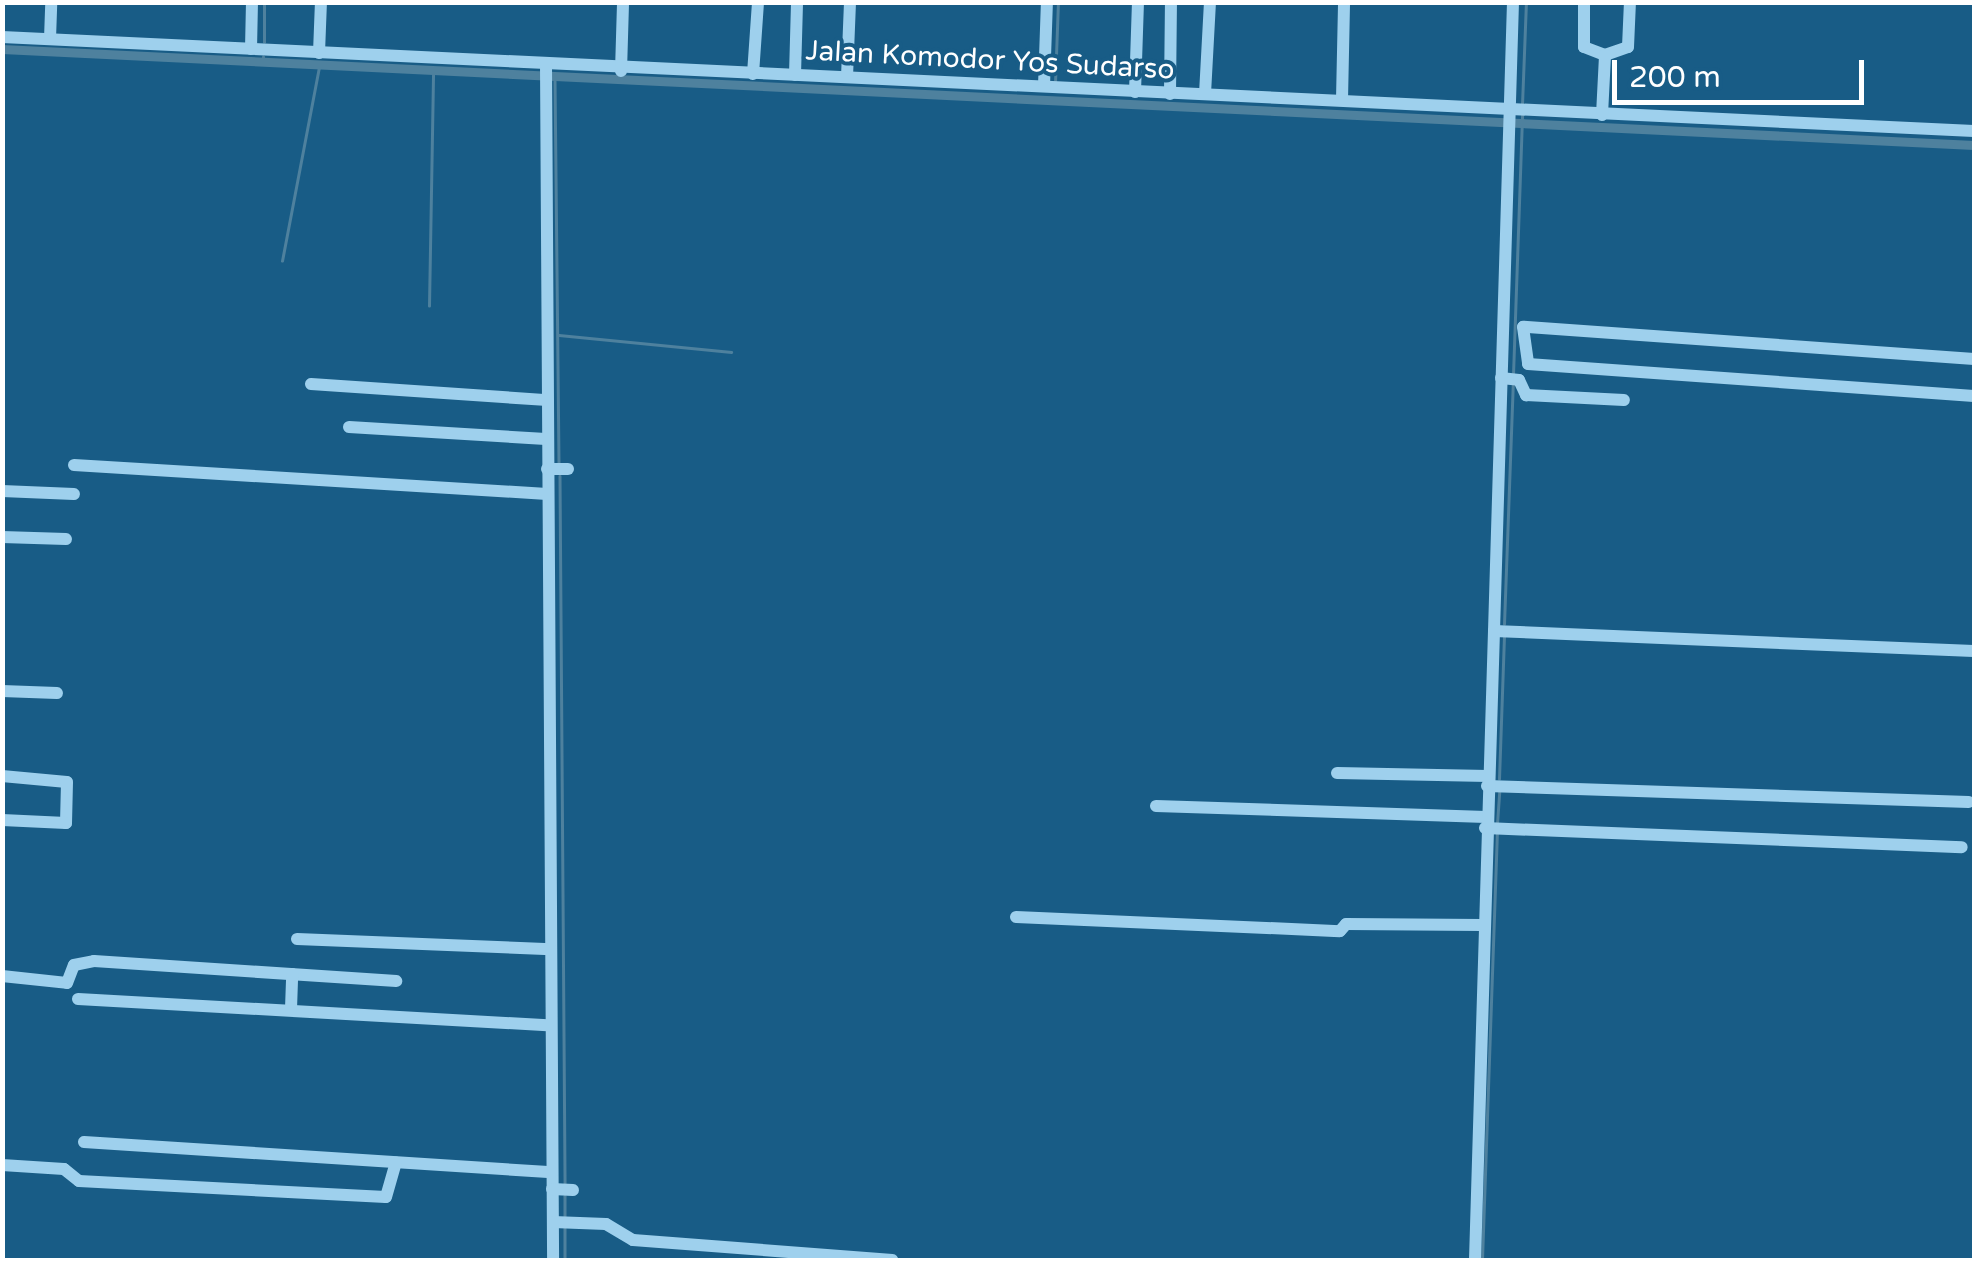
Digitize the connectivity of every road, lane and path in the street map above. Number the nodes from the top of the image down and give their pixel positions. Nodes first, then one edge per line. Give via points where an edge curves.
1 (51, 2) edge
2 (252, 2) edge
3 (321, 2) edge
4 (623, 2) edge
5 (758, 2) edge
6 (798, 2) edge
7 (850, 2) edge
8 (1047, 2) edge
9 (1138, 2) edge
10 (1172, 2) edge
11 (1210, 2) edge
12 (1344, 2) edge
13 (1513, 2) edge
14 (1584, 2) edge
15 (1630, 2) edge
16 (2, 37) edge
17 (50, 40) junction
18 (251, 49) junction
19 (319, 52) junction
20 (1605, 55) junction
21 (547, 67) junction
22 (620, 70) junction
23 (753, 74) junction
24 (795, 75) junction
25 (847, 77) junction
26 (1051, 87) junction
27 (1135, 92) junction
28 (1170, 94) junction
29 (1205, 94) junction
30 (1342, 100) junction
31 (1511, 112) junction
32 (1602, 114) junction
33 (1974, 130) edge
34 (1512, 334) junction
35 (1974, 359) edge
36 (1506, 378) junction
37 (311, 384) dead end
38 (1974, 396) edge
39 (546, 400) junction
40 (1624, 400) dead end
41 (349, 427) dead end
42 (546, 440) junction
43 (74, 464) dead end
44 (2, 491) edge
45 (74, 494) dead end
46 (547, 494) junction
47 (2, 536) edge
48 (66, 540) dead end
49 (1501, 632) junction
50 (1974, 651) edge
51 (2, 691) edge
52 (57, 693) dead end
53 (1336, 773) dead end
54 (2, 776) edge
55 (1493, 784) junction
56 (1969, 802) dead end
57 (1156, 806) dead end
58 (2, 820) edge
59 (1491, 825) junction
60 (1962, 847) dead end
61 (1016, 917) dead end
62 (1482, 925) junction
63 (298, 938) dead end
64 (550, 949) junction
65 (292, 974) junction
66 (2, 976) edge
67 (396, 981) dead end
68 (78, 999) dead end
69 (291, 1009) junction
70 (547, 1025) junction
71 (84, 1142) dead end
72 (396, 1162) junction
73 (2, 1166) edge
74 (552, 1172) junction
75 (562, 1222) junction
76 (553, 1260) edge
77 (892, 1260) edge
78 (1475, 1260) edge

1 - 17 street
2 - 18 street
3 - 19 street
4 - 22 street
5 - 23 street
6 - 24 street
7 - 25 street
8 - 26 street
9 - 27 street
10 - 28 street
11 - 29 street
12 - 30 street
13 - 31 street
14 - 20 street via 1584,48
15 - 20 street via 1628,47
16 - 17 street, Jalan Komodor Yos Sudarso
17 - 18 street, Jalan Komodor Yos Sudarso
18 - 19 street, Jalan Komodor Yos Sudarso
19 - 21 street, Jalan Komodor Yos Sudarso
20 - 32 street
21 - 22 street, Jalan Komodor Yos Sudarso
21 - 39 street
22 - 23 street, Jalan Komodor Yos Sudarso
23 - 24 street, Jalan Komodor Yos Sudarso
24 - 25 street, Jalan Komodor Yos Sudarso
25 - 26 street, Jalan Komodor Yos Sudarso
26 - 27 street, Jalan Komodor Yos Sudarso
27 - 28 street, Jalan Komodor Yos Sudarso
28 - 29 street, Jalan Komodor Yos Sudarso
29 - 30 street, Jalan Komodor Yos Sudarso
30 - 31 street, Jalan Komodor Yos Sudarso
31 - 32 street, Jalan Komodor Yos Sudarso
31 - 34 street
32 - 33 street, Jalan Komodor Yos Sudarso
34 - 35 street via 1530,324
34 - 36 street
34 - 38 street via 1528,364
36 - 40 street via 1526,395
36 - 49 street
37 - 39 street
39 - 42 street
41 - 42 street
42 - 46 street via 559,469
43 - 46 street
44 - 45 street
46 - 64 street
47 - 48 street
49 - 50 street
49 - 55 street
51 - 52 street
53 - 55 street
54 - 58 street via 65,779 67,819
55 - 56 street
55 - 59 street
57 - 59 street
59 - 60 street
59 - 62 street
61 - 62 street via 1340,932 1346,924
62 - 78 street
63 - 64 street
64 - 70 street
65 - 66 street via 94,960 74,964 67,983
65 - 67 street
65 - 69 street
68 - 69 street
69 - 70 street
70 - 74 street
71 - 72 street
72 - 73 street via 386,1197 79,1181 64,1170
72 - 74 street
74 - 75 street via 564,1190
75 - 76 street
75 - 77 street via 606,1224 633,1240

